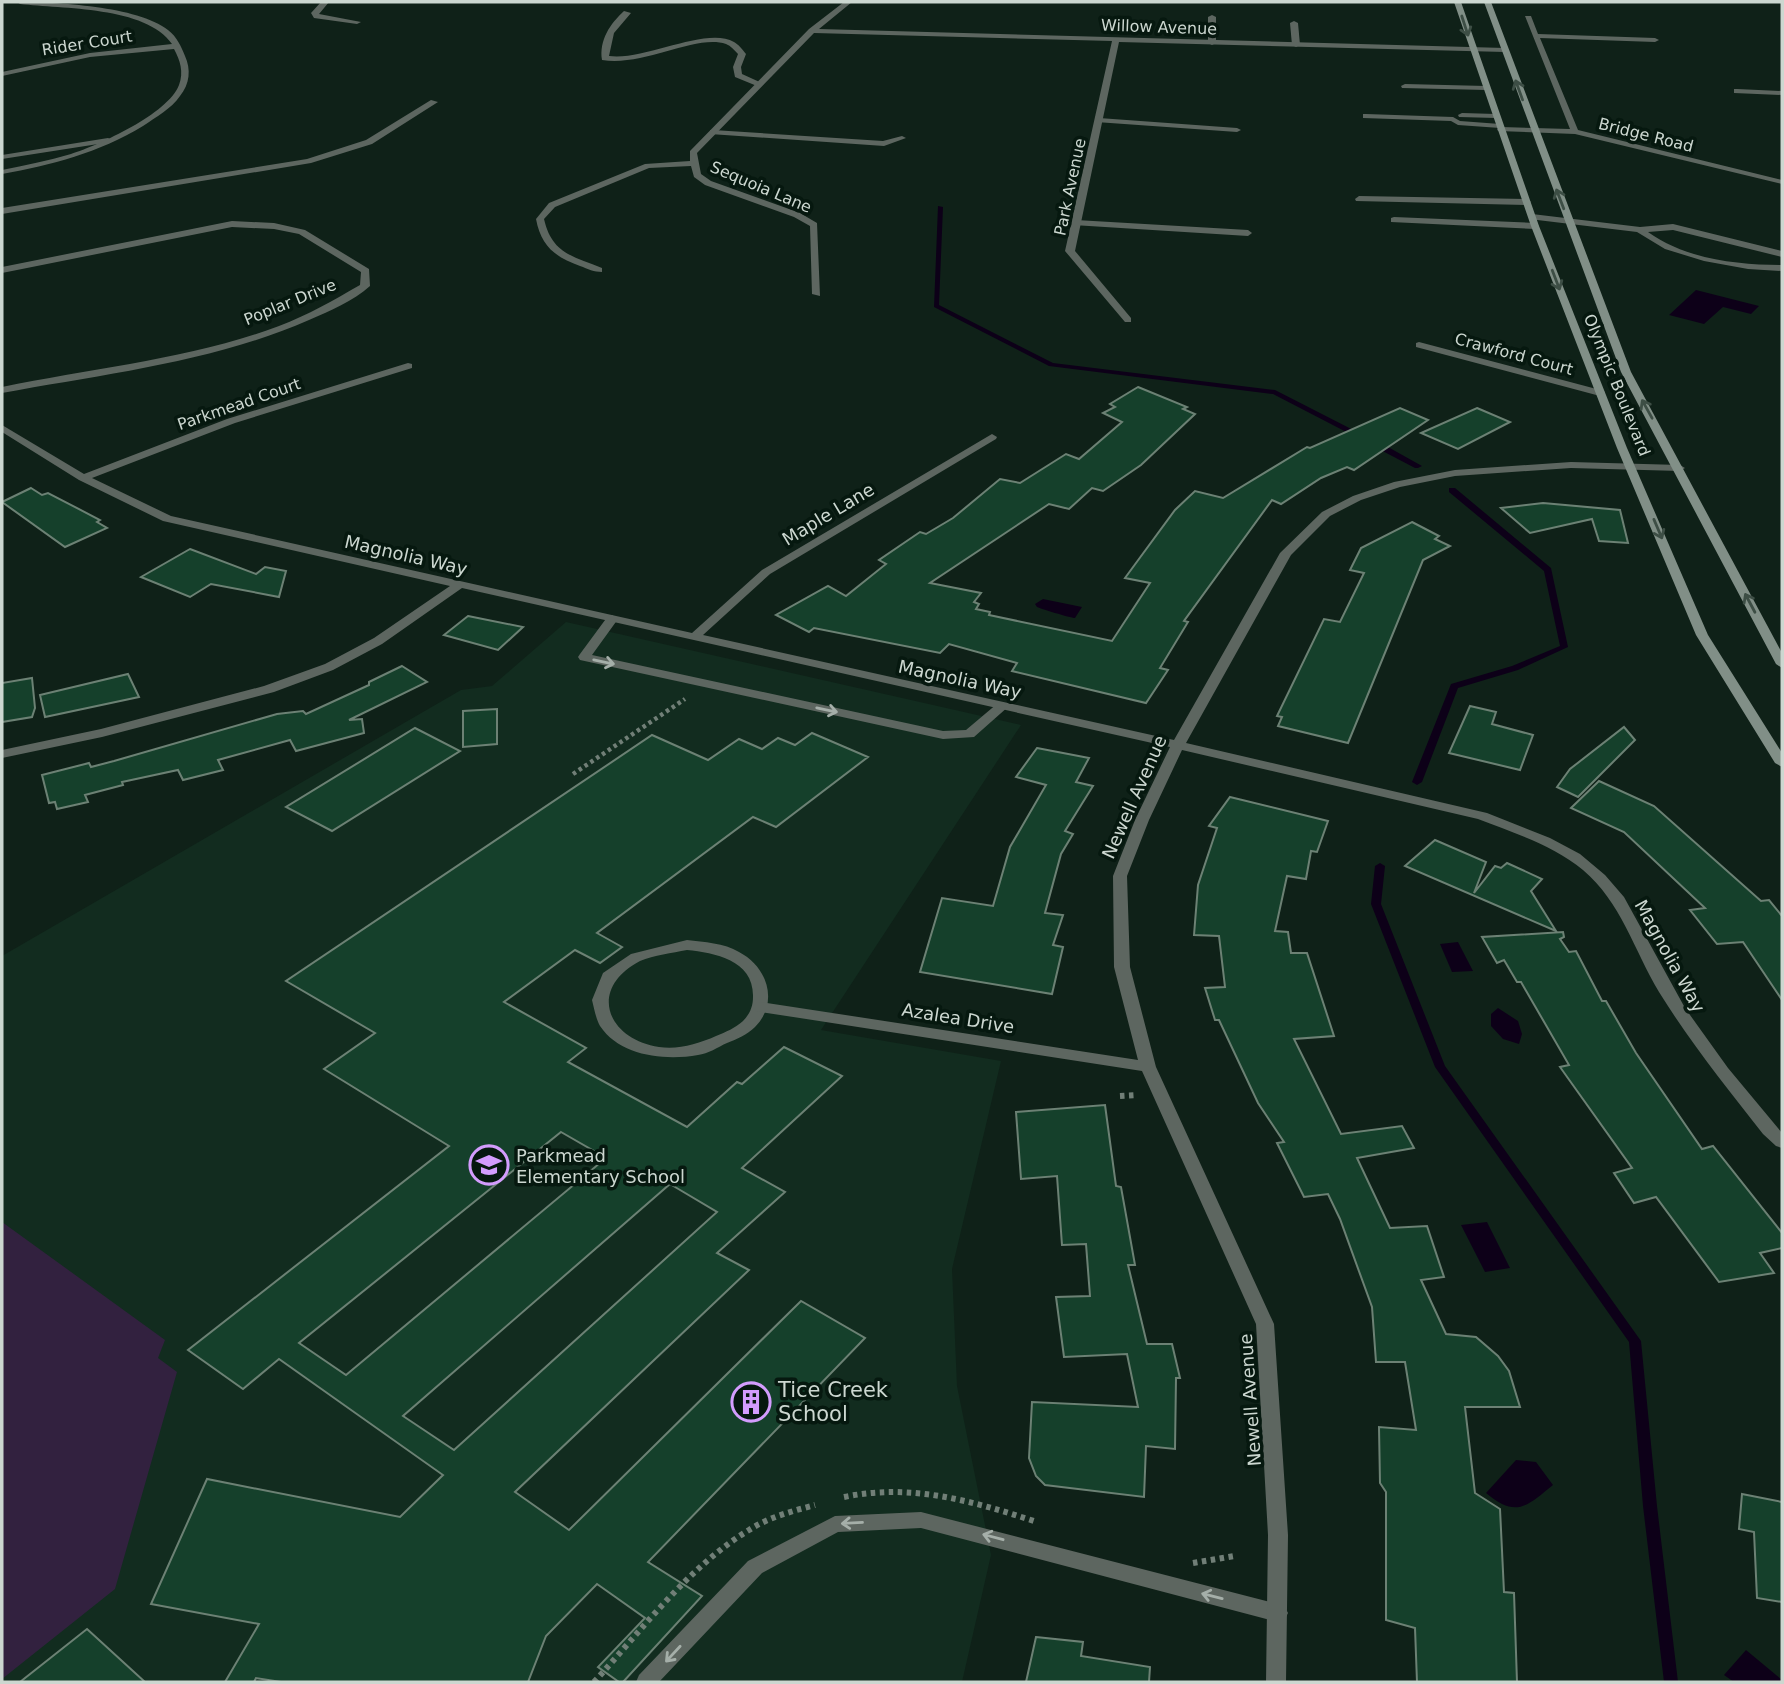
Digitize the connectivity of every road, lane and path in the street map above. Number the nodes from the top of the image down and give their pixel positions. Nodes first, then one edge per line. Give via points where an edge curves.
1 (20, 2) edge
2 (326, 2) edge
3 (848, 2) edge
4 (1457, 2) edge
5 (1487, 2) edge
6 (627, 13) dead end
7 (1212, 17) dead end
8 (1528, 18) dead end
9 (357, 22) dead end
10 (1294, 23) dead end
11 (812, 31) junction
12 (1536, 36) junction
13 (1116, 40) junction
14 (1655, 40) dead end
15 (1212, 43) junction
16 (1296, 45) junction
17 (177, 46) junction
18 (1473, 50) junction
19 (1505, 50) junction
20 (2, 74) edge
21 (760, 84) junction
22 (1405, 86) dead end
23 (1486, 88) junction
24 (1737, 91) dead end
25 (1782, 93) edge
26 (434, 102) dead end
27 (1366, 116) dead end
28 (1496, 116) junction
29 (1453, 119) junction
30 (1099, 120) junction
31 (1500, 127) junction
32 (1237, 130) dead end
33 (1534, 130) junction
34 (713, 132) junction
35 (1575, 132) junction
36 (902, 138) dead end
37 (108, 140) junction
38 (2, 157) edge
39 (692, 163) junction
40 (2, 172) edge
41 (1782, 182) edge
42 (1359, 199) dead end
43 (1527, 202) junction
44 (2, 211) edge
45 (1394, 220) dead end
46 (1533, 221) junction
47 (1569, 222) junction
48 (1076, 223) junction
49 (1640, 230) junction
50 (1248, 233) dead end
51 (1782, 254) edge
52 (1782, 268) edge
53 (2, 270) edge
54 (599, 270) dead end
55 (817, 293) dead end
56 (1128, 320) dead end
57 (1419, 345) dead end
58 (408, 366) dead end
59 (2, 390) edge
60 (1600, 393) junction
61 (2, 428) edge
62 (992, 437) dead end
63 (1630, 466) junction
64 (1680, 468) junction
65 (83, 478) junction
66 (460, 584) junction
67 (612, 619) junction
68 (693, 638) junction
69 (1782, 664) edge
70 (708, 684) junction
71 (1003, 706) junction
72 (1178, 745) junction
73 (2, 754) edge
74 (1782, 763) edge
75 (573, 774) dead end
76 (761, 1007) junction
77 (1148, 1067) junction
78 (1782, 1142) edge
79 (1278, 1612) junction
80 (646, 1682) edge
81 (1276, 1682) edge

1 - 17 street via 138,19 163,29
2 - 9 street via 317,16
3 - 11 street, Sequoia Lane
4 -> 18 main road, Olympic Boulevard
5 - 19 main road, Olympic Boulevard
6 - 21 street via 604,42 605,58 640,59 689,42 729,43 742,54 738,75
7 - 15 street
8 - 12 street
10 - 16 street
11 - 13 street, Willow Avenue
11 - 21 street, Sequoia Lane
12 - 14 street
12 - 35 street
13 - 15 street, Willow Avenue
13 - 30 street, Park Avenue
15 - 16 street, Willow Avenue
16 - 18 street, Willow Avenue
17 - 20 street, Rider Court via 90,55
17 - 37 street via 186,65 178,94
18 - 19 street, Willow Avenue
18 - 23 main road, Olympic Boulevard
33 -> 19 main road, Olympic Boulevard
21 - 34 street, Sequoia Lane
22 - 23 street
23 - 28 main road, Olympic Boulevard
24 - 25 street
26 - 44 street via 369,142 318,158
27 - 29 street
28 - 29 street
28 - 31 main road, Olympic Boulevard
29 - 31 street, Bridge Road
30 - 32 street
30 - 48 street, Park Avenue
31 - 33 street, Bridge Road
31 - 43 main road, Olympic Boulevard
33 - 35 street, Bridge Road
47 -> 33 main road, Olympic Boulevard
34 - 36 street via 884,144
34 - 39 street, Sequoia Lane via 693,153
35 - 41 street, Bridge Road
37 - 38 street
37 - 40 street via 59,160
39 - 54 street via 648,166 552,205 540,219 548,247
39 - 55 street, Sequoia Lane via 697,175 708,183 814,225
42 - 43 street
43 - 46 main road, Olympic Boulevard
45 - 46 street
46 - 47 street
46 -> 60 main road, Olympic Boulevard
47 - 49 street
64 -> 47 main road, Olympic Boulevard via 1626,372
48 - 50 street
48 - 56 street, Park Avenue via 1070,251
49 - 51 street via 1674,227
49 - 52 street via 1654,243 1754,269
53 - 59 street, Poplar Drive via 232,224 302,232 366,271 365,286 341,303 237,341
57 - 60 street, Crawford Court
58 - 65 street, Parkmead Court via 231,421
60 - 63 main road, Olympic Boulevard
61 - 65 street, Magnolia Way
62 - 68 street, Maple Lane via 766,572
63 - 64 street, Newell Avenue
63 - 72 street, Newell Avenue via 1455,472 1357,498 1326,514 1286,553
63 -> 74 main road, Olympic Boulevard via 1702,635
69 -> 64 main road, Olympic Boulevard
65 - 66 street, Magnolia Way via 167,519
66 - 67 street, Magnolia Way
66 - 73 street via 378,640 329,667 270,690
67 - 68 street, Magnolia Way
67 -> 70 street via 584,657
68 - 71 street, Magnolia Way
70 -> 71 street via 943,735 969,734
70 - 75 path
71 - 72 street, Magnolia Way
72 - 77 street, Newell Avenue via 1120,876 1122,967
72 - 78 street, Magnolia Way via 1482,816 1563,851 1598,876 1629,912 1653,968 1693,1033
76 - 76 street via 761,982 751,967 734,955 687,945 638,955 619,966 605,981 598,1000 601,1018 614,1034 634,1046 661,1053 719,1045 751,1024
76 - 77 street, Azalea Drive
77 - 79 street, Newell Avenue via 1265,1324
79 -> 80 street via 921,1520 835,1524 755,1567
79 - 81 street, Newell Avenue

